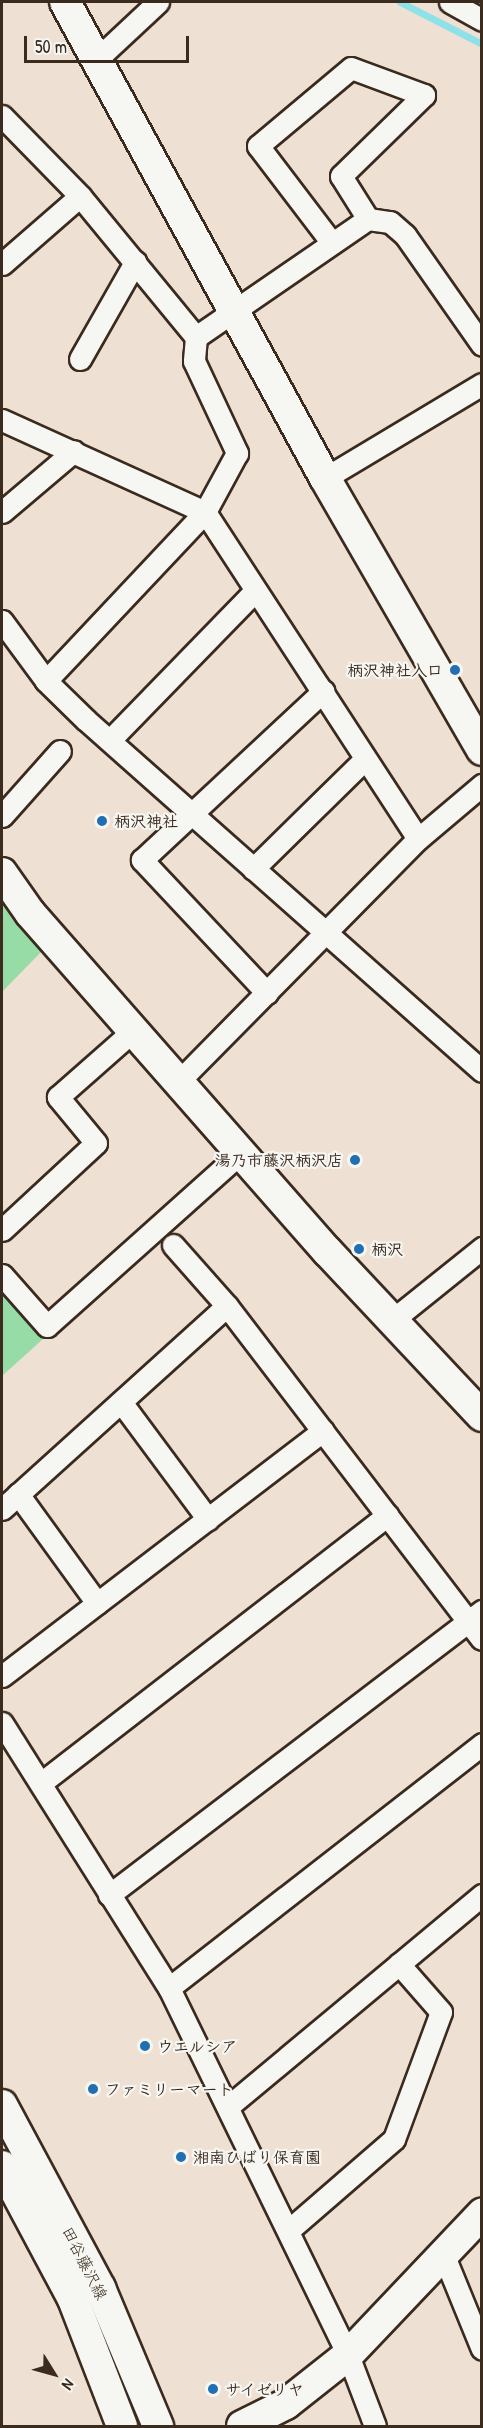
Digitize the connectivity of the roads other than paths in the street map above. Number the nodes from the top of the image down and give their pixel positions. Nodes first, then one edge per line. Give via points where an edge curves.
1 (65, 2) edge
2 (158, 2) edge
3 (450, 2) edge
4 (482, 20) edge
5 (96, 60) junction
6 (2, 117) edge
7 (80, 196) junction
8 (368, 219) junction
9 (332, 243) junction
10 (2, 262) edge
11 (135, 262) junction
12 (237, 309) junction
13 (196, 337) junction
14 (482, 345) edge
15 (80, 359) dead end
16 (482, 384) edge
17 (2, 420) edge
18 (74, 451) junction
19 (325, 478) junction
20 (2, 512) edge
21 (204, 512) junction
22 (255, 591) junction
23 (2, 621) edge
24 (46, 681) junction
25 (323, 691) junction
26 (110, 741) junction
27 (482, 750) edge
28 (60, 751) dead end
29 (364, 760) junction
30 (482, 785) edge
31 (191, 814) junction
32 (2, 816) edge
33 (418, 839) junction
34 (252, 868) junction
35 (2, 873) edge
36 (326, 933) junction
37 (267, 993) junction
38 (135, 1029) junction
39 (482, 1071) edge
40 (181, 1079) junction
41 (243, 1151) junction
42 (2, 1230) edge
43 (173, 1245) dead end
44 (482, 1248) edge
45 (2, 1275) edge
46 (226, 1306) junction
47 (395, 1318) junction
48 (121, 1402) junction
49 (482, 1416) edge
50 (323, 1431) junction
51 (18, 1494) junction
52 (2, 1509) edge
53 (388, 1515) junction
54 (208, 1519) junction
55 (97, 1603) junction
56 (475, 1616) edge
57 (482, 1639) edge
58 (2, 1676) edge
59 (2, 1723) edge
60 (482, 1744) edge
61 (41, 1783) junction
62 (109, 1895) junction
63 (482, 1896) edge
64 (399, 1964) junction
65 (169, 1988) junction
66 (2, 2105) edge
67 (230, 2105) junction
68 (2, 2166) edge
69 (482, 2214) edge
70 (289, 2230) junction
71 (444, 2256) junction
72 (482, 2349) edge
73 (348, 2355) junction
74 (122, 2427) edge
75 (158, 2427) edge
76 (242, 2427) edge
77 (375, 2427) edge

1 - 5 street
2 - 5 street
3 - 4 street
5 - 12 street
6 - 7 street
7 - 10 street
7 - 11 street
8 - 9 street
8 - 9 street via 342,176 424,95 351,68 258,146
8 - 14 street via 390,222 405,235
9 - 12 street
11 - 13 street
11 - 15 street
12 - 13 street
12 - 19 street
13 - 21 street via 194,361 237,453
16 - 19 street
17 - 18 street
18 - 20 street
18 - 21 street
19 - 27 street
21 - 22 street
21 - 24 street
22 - 25 street
22 - 26 street
23 - 24 street
24 - 26 street
25 - 29 street
25 - 31 street
26 - 31 street
28 - 32 street
29 - 33 street
29 - 34 street
30 - 33 street
31 - 34 street
31 - 37 street via 142,860
33 - 36 street
34 - 36 street
35 - 38 street via 30,913
36 - 37 street
36 - 39 street
37 - 40 street
38 - 40 street
38 - 42 street via 58,1097 96,1143
40 - 41 street
41 - 45 street via 47,1326
41 - 47 street via 328,1252
43 - 46 street
44 - 47 street
46 - 48 street
46 - 50 street
47 - 49 street
48 - 51 street
48 - 54 street
50 - 53 street
50 - 54 street
51 - 52 street
51 - 55 street
53 - 56 street
53 - 61 street
54 - 55 street
55 - 58 street
56 - 57 street
56 - 62 street
59 - 61 street
60 - 65 street
61 - 62 street
62 - 65 street
63 - 64 street
64 - 67 street
64 - 70 street via 441,2012 394,2139
65 - 67 street
66 - 75 street, 田谷藤沢線 via 100,2288
67 - 70 street
68 - 74 street, 田谷藤沢線 via 73,2299
69 - 71 street
70 - 73 street
71 - 72 street
71 - 73 street
73 - 76 street via 285,2404
73 - 77 street

